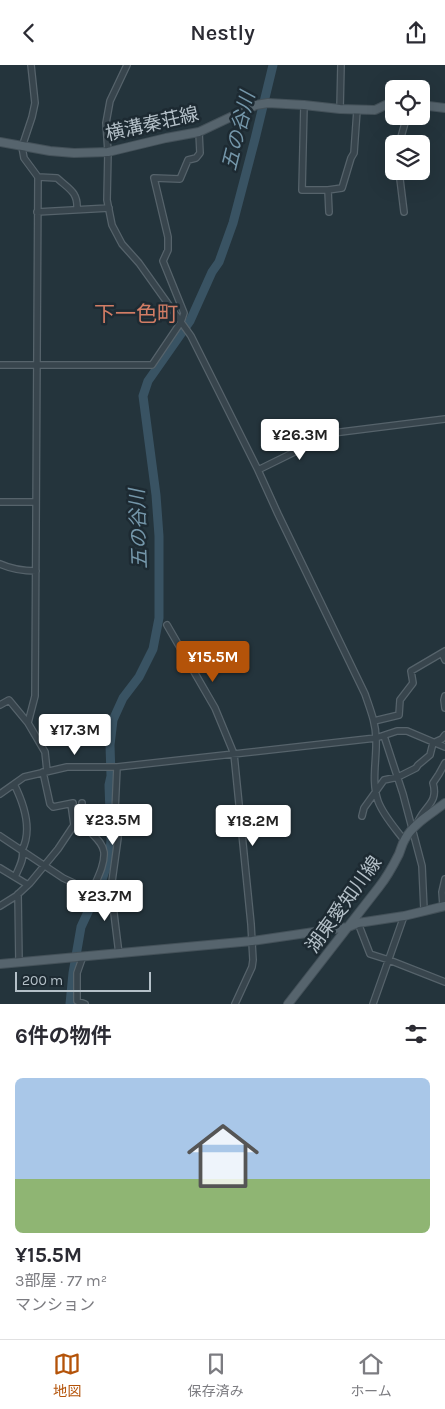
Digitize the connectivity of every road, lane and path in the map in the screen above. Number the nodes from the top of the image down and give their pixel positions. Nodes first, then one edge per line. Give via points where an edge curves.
1 (31, 65) edge
2 (127, 65) edge
3 (341, 65) edge
4 (304, 105) junction
5 (385, 105) edge
6 (430, 106) edge
7 (445, 108) edge
8 (340, 109) junction
9 (358, 110) junction
10 (199, 132) junction
11 (0, 142) edge
12 (22, 147) junction
13 (108, 152) junction
14 (38, 177) junction
15 (400, 180) edge
16 (328, 190) junction
17 (109, 208) junction
18 (77, 209) junction
19 (37, 212) junction
20 (329, 212) dead end
21 (404, 212) dead end
22 (181, 322) junction
23 (0, 365) edge
24 (37, 365) junction
25 (445, 419) edge
26 (258, 470) junction
27 (0, 502) edge
28 (36, 502) junction
29 (0, 564) edge
30 (36, 571) junction
31 (167, 625) dead end
32 (443, 652) edge
33 (445, 660) edge
34 (445, 696) edge
35 (0, 705) edge
36 (445, 708) edge
37 (374, 721) junction
38 (28, 723) junction
39 (445, 735) edge
40 (384, 736) junction
41 (376, 738) junction
42 (436, 742) junction
43 (445, 747) edge
44 (234, 754) junction
45 (445, 763) edge
46 (116, 767) junction
47 (45, 771) junction
48 (398, 777) junction
49 (14, 784) junction
50 (376, 792) junction
51 (0, 794) edge
52 (76, 803) junction
53 (445, 803) edge
54 (362, 816) dead end
55 (414, 827) junction
56 (0, 836) edge
57 (404, 840) junction
58 (22, 850) junction
59 (44, 864) junction
60 (0, 868) edge
61 (15, 877) junction
62 (445, 879) edge
63 (28, 885) junction
64 (108, 889) junction
65 (92, 891) junction
66 (18, 894) junction
67 (0, 906) edge
68 (444, 906) edge
69 (424, 910) junction
70 (404, 916) junction
71 (358, 923) junction
72 (348, 927) junction
73 (252, 941) junction
74 (119, 954) junction
75 (83, 956) junction
76 (388, 960) junction
77 (18, 962) junction
78 (0, 964) edge
79 (445, 982) edge
80 (85, 1004) edge
81 (234, 1004) edge
82 (288, 1004) edge
83 (373, 1004) edge

1 - 12 street via 34,103
2 - 13 street via 110,101 106,123
3 - 8 street
4 - 8 main road, 横溝秦荘線
4 - 10 main road, 横溝秦荘線 via 256,105
4 - 16 street via 302,190
5 - 9 main road, 横溝秦荘線 via 375,110
6 - 7 main road
8 - 9 main road, 横溝秦荘線
9 - 16 street via 354,153 342,188
10 - 13 main road, 横溝秦荘線
10 - 22 street via 200,153 188,160 180,179 154,178 168,237 168,250 163,261 184,313
11 - 12 main road, 横溝秦荘線
12 - 13 main road, 横溝秦荘線 via 74,153
12 - 14 street via 24,158
13 - 17 street
14 - 18 street via 57,178 76,195
14 - 19 street
15 - 21 street
16 - 20 street
17 - 18 street
17 - 22 street via 112,225 122,243
18 - 19 street
19 - 24 street
22 - 24 street via 152,365
22 - 26 street
23 - 24 street
24 - 28 street
25 - 26 street via 333,433
26 - 37 street via 365,694
27 - 28 street
28 - 30 street
29 - 30 street
30 - 38 street via 36,696
31 - 44 street via 215,708
32 - 33 street
32 - 37 street via 411,671 413,683 400,700 399,715
34 - 36 street
35 - 38 street via 9,700
37 - 41 street
38 - 47 street via 45,752
39 - 42 street
40 - 41 street
40 - 42 street via 407,731
40 - 48 street
41 - 44 street
41 - 50 street
42 - 43 street
42 - 48 street via 430,755 416,768
44 - 46 street
44 - 73 street
45 - 55 street via 433,783 434,799
46 - 47 street via 67,767
46 - 64 street via 118,838
47 - 49 street via 24,777
47 - 52 street via 50,804 53,807
48 - 50 street via 384,780
48 - 55 street
49 - 51 street
49 - 58 street via 22,801 27,831
50 - 54 street
50 - 57 street via 378,801
52 - 59 street via 74,825
52 - 65 street via 82,820 102,846 104,854
53 - 55 main road, 湖東愛知川線
55 - 57 main road, 湖東愛知川線
55 - 69 street via 422,866
56 - 58 street
57 - 72 main road, 湖東愛知川線 via 387,876
58 - 59 street
58 - 61 street
59 - 63 street
59 - 65 street via 63,878
60 - 61 street
61 - 63 street
62 - 68 street via 442,892
63 - 66 street
64 - 65 street
64 - 74 street
66 - 67 street
66 - 77 street
68 - 69 main road
69 - 70 main road
70 - 71 main road
70 - 76 street
71 - 72 main road
71 - 76 street via 370,955
72 - 73 main road
72 - 82 main road, 湖東愛知川線
73 - 74 main road
73 - 81 street via 252,967
74 - 75 main road
75 - 77 main road
75 - 80 street via 77,973 77,1001
76 - 79 street
76 - 83 street
77 - 78 main road

